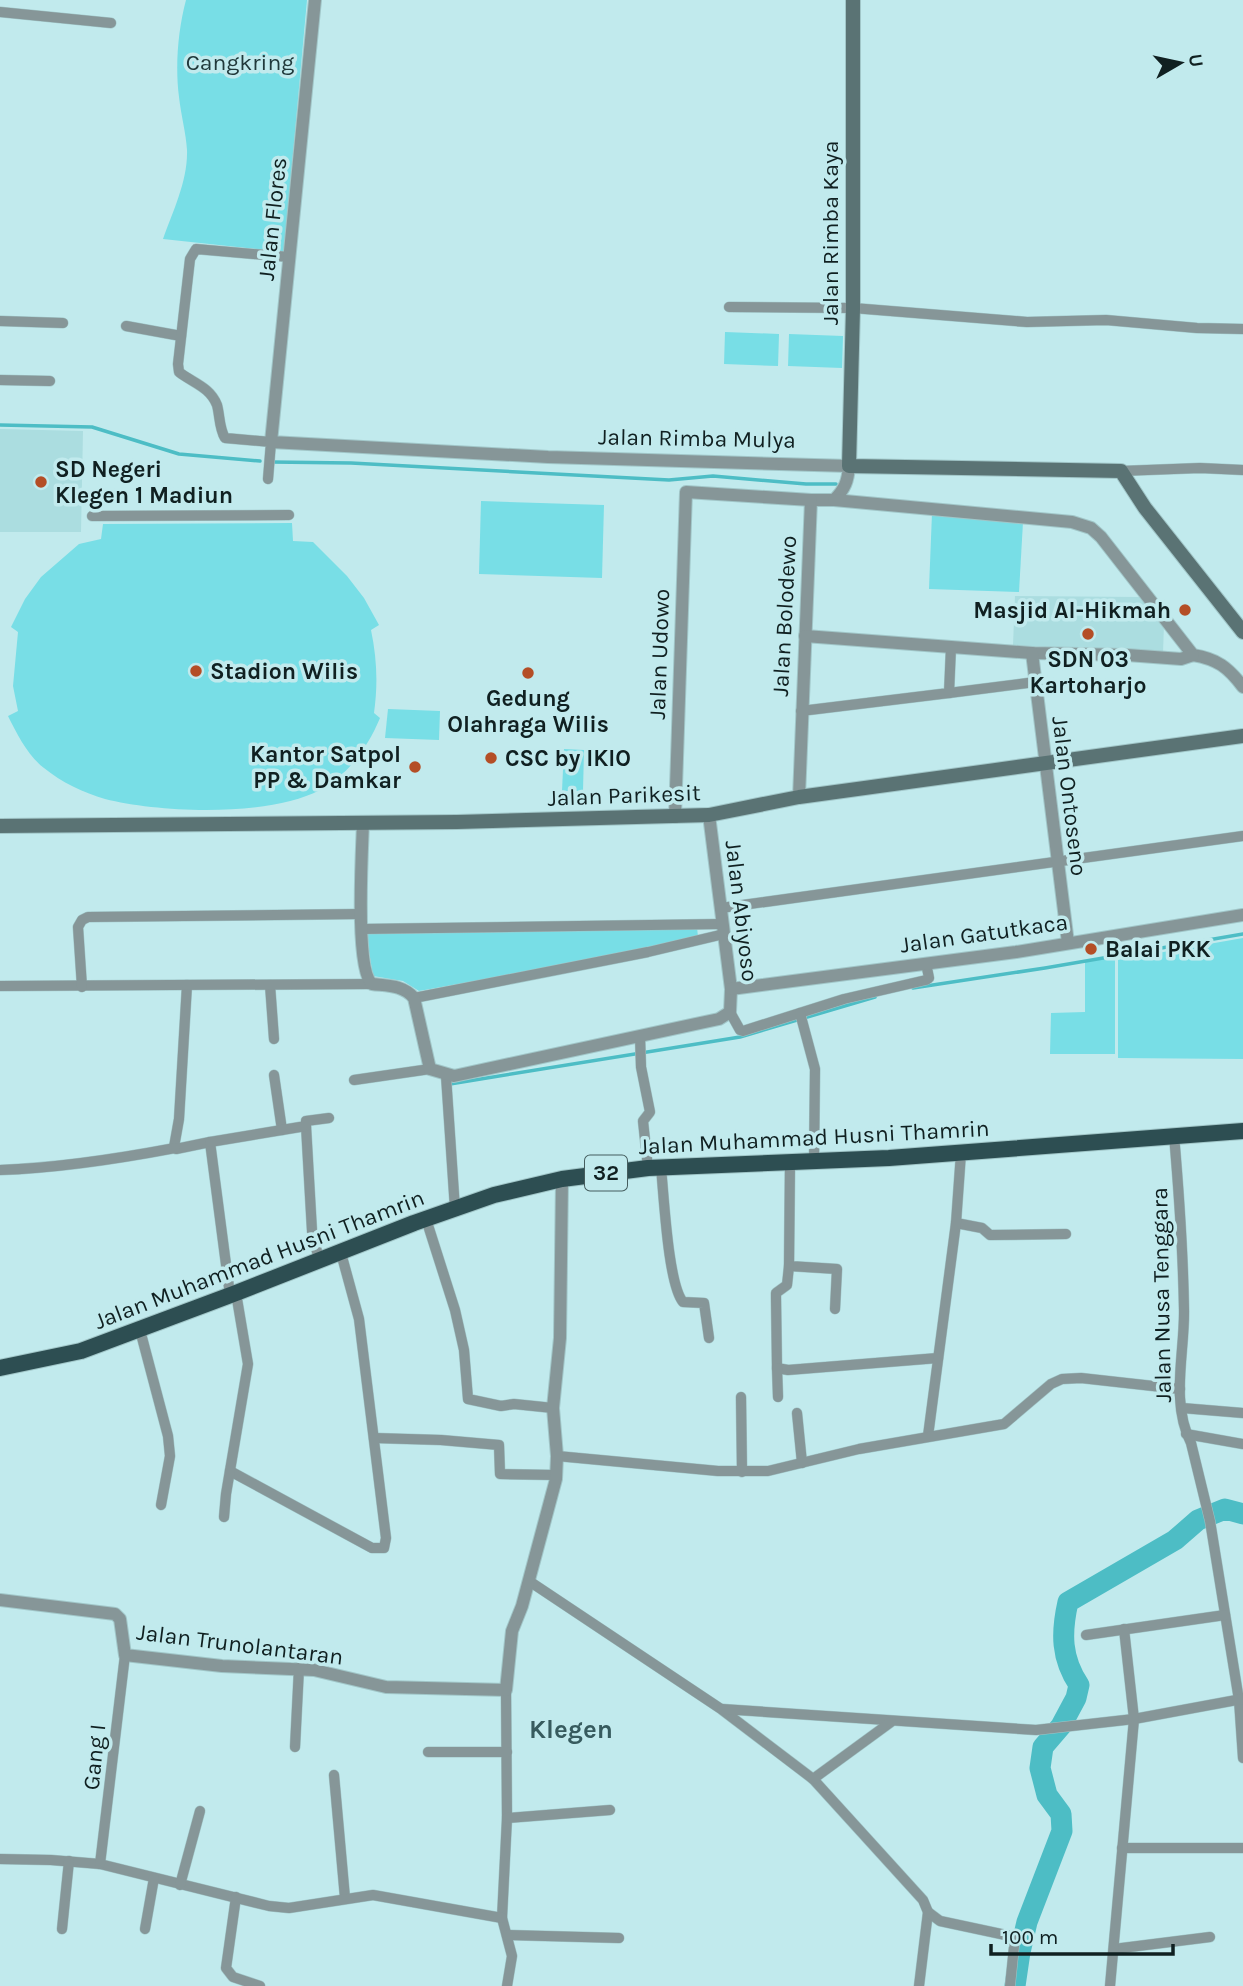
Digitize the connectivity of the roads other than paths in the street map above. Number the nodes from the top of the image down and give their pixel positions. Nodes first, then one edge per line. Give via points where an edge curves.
1 (315, 0) edge
2 (853, 0) edge
3 (0, 12) edge
4 (111, 23) dead end
5 (289, 257) junction
6 (729, 307) dead end
7 (853, 308) junction
8 (0, 321) edge
9 (63, 323) dead end
10 (126, 326) dead end
11 (1243, 329) edge
12 (181, 336) junction
13 (0, 380) edge
14 (50, 381) dead end
15 (271, 444) junction
16 (849, 466) junction
17 (1243, 470) edge
18 (1121, 471) junction
19 (268, 478) dead end
20 (811, 500) junction
21 (834, 500) junction
22 (289, 515) dead end
23 (92, 516) dead end
24 (1243, 632) edge
25 (805, 636) junction
26 (951, 646) junction
27 (1032, 653) junction
28 (1193, 655) junction
29 (1035, 682) junction
30 (1243, 687) edge
31 (949, 692) junction
32 (801, 711) junction
33 (1243, 736) edge
34 (1045, 763) junction
35 (799, 797) junction
36 (709, 815) junction
37 (675, 817) junction
38 (363, 823) junction
39 (0, 826) edge
40 (1243, 836) edge
41 (1058, 863) junction
42 (721, 908) junction
43 (361, 915) junction
44 (1243, 915) edge
45 (361, 929) junction
46 (723, 929) junction
47 (1068, 943) junction
48 (926, 963) junction
49 (372, 984) junction
50 (187, 985) junction
51 (270, 985) junction
52 (0, 986) edge
53 (82, 987) junction
54 (731, 989) junction
55 (414, 998) junction
56 (725, 1016) junction
57 (801, 1018) junction
58 (640, 1036) junction
59 (274, 1039) dead end
60 (430, 1069) junction
61 (274, 1075) dead end
62 (446, 1076) junction
63 (354, 1080) dead end
64 (329, 1118) dead end
65 (306, 1126) junction
66 (282, 1130) junction
67 (1243, 1131) edge
68 (1174, 1135) junction
69 (210, 1142) junction
70 (174, 1148) junction
71 (961, 1153) junction
72 (814, 1161) junction
73 (790, 1162) junction
74 (654, 1168) junction
75 (0, 1170) edge
76 (562, 1179) junction
77 (454, 1209) junction
78 (426, 1219) junction
79 (956, 1223) junction
80 (1066, 1234) dead end
81 (341, 1253) junction
82 (319, 1260) junction
83 (789, 1266) junction
84 (233, 1294) junction
85 (835, 1309) dead end
86 (140, 1330) junction
87 (709, 1338) dead end
88 (938, 1358) junction
89 (0, 1368) edge
90 (777, 1368) junction
91 (1180, 1390) junction
92 (741, 1397) dead end
93 (778, 1397) dead end
94 (553, 1408) junction
95 (1182, 1408) junction
96 (797, 1413) dead end
97 (1243, 1413) edge
98 (1186, 1434) junction
99 (928, 1436) junction
100 (374, 1438) junction
101 (1243, 1444) edge
102 (557, 1456) junction
103 (803, 1463) junction
104 (230, 1471) junction
105 (742, 1472) junction
106 (556, 1475) junction
107 (161, 1505) dead end
108 (224, 1517) dead end
109 (528, 1581) junction
110 (0, 1601) edge
111 (1224, 1615) junction
112 (1124, 1629) junction
113 (1086, 1635) dead end
114 (125, 1655) junction
115 (299, 1668) junction
116 (506, 1690) junction
117 (1241, 1700) edge
118 (721, 1709) junction
119 (1134, 1719) junction
120 (891, 1722) junction
121 (295, 1747) dead end
122 (428, 1752) dead end
123 (507, 1752) junction
124 (1243, 1758) edge
125 (334, 1775) dead end
126 (813, 1779) junction
127 (610, 1810) dead end
128 (200, 1811) dead end
129 (507, 1818) junction
130 (1122, 1848) junction
131 (1243, 1848) edge
132 (0, 1859) edge
133 (69, 1861) junction
134 (100, 1864) junction
135 (154, 1878) junction
136 (180, 1885) junction
137 (236, 1897) junction
138 (345, 1898) junction
139 (928, 1912) junction
140 (502, 1918) junction
141 (145, 1928) dead end
142 (62, 1929) dead end
143 (507, 1935) junction
144 (1210, 1937) dead end
145 (619, 1938) dead end
146 (1114, 1949) junction
147 (260, 1986) edge
148 (507, 1986) edge
149 (919, 1986) edge
150 (1010, 1986) edge
151 (1110, 1986) edge

1 - 5 street, Jalan Flores
2 - 7 main road, Jalan Rimba Kaya
3 - 4 street
5 - 12 street via 196,249 190,259
5 - 15 street, Jalan Flores
6 - 7 street
7 - 11 street via 1027,321 1106,320
7 - 16 main road, Jalan Rimba Kaya
8 - 9 street
10 - 12 street
12 - 15 street via 180,372 211,395 225,438
13 - 14 street
15 - 16 street, Jalan Rimba Mulya
15 - 19 street
16 - 18 main road, Jalan Rimba Mulya
16 - 21 street via 848,481
17 - 18 street
18 - 24 main road
20 - 21 street
20 - 25 street, Jalan Bolodewo
20 - 37 street, Jalan Udowo via 686,492
21 - 28 street via 1072,522 1091,528
22 - 23 street
25 - 26 street
25 - 32 street, Jalan Bolodewo
26 - 27 street
26 - 31 street
27 - 28 street via 1181,659
27 - 29 street, Jalan Ontoseno
28 - 30 street via 1211,658 1232,672
29 - 31 street
29 - 34 street, Jalan Ontoseno
31 - 32 street
32 - 35 street, Jalan Bolodewo
33 - 34 main road, Jalan Parikesit
34 - 35 main road, Jalan Parikesit
34 - 41 street, Jalan Ontoseno
35 - 36 main road, Jalan Parikesit
36 - 37 main road, Jalan Parikesit
36 - 42 street, Jalan Abiyoso
37 - 38 main road, Jalan Parikesit
38 - 39 main road, Jalan Parikesit
38 - 43 street
40 - 41 street
41 - 42 street
41 - 47 street, Jalan Ontoseno
42 - 46 street, Jalan Abiyoso
43 - 45 street
43 - 53 street via 88,917 78,928
44 - 47 street, Jalan Gatutkaca
45 - 46 street
45 - 49 street via 365,973
46 - 54 street, Jalan Abiyoso
46 - 55 street via 648,952
47 - 48 street, Jalan Gatutkaca
48 - 54 street, Jalan Gatutkaca
48 - 57 street via 926,980 844,999
49 - 51 street
49 - 55 street via 400,987
50 - 51 street
50 - 53 street
50 - 70 street
51 - 59 street
52 - 53 street
54 - 56 street, Jalan Abiyoso
55 - 60 street
56 - 57 street via 743,1031
56 - 58 street
57 - 72 street via 815,1069
58 - 62 street
58 - 74 street via 650,1112 643,1121
60 - 62 street
60 - 63 street
61 - 66 street
62 - 77 street
64 - 65 street via 306,1121
65 - 66 street
65 - 82 street via 310,1211
66 - 69 street
67 - 68 highway, Jalan Muhammad Husni Thamrin / 32
68 - 71 highway, Jalan Muhammad Husni Thamrin / 32
68 - 91 street, Jalan Nusa Tenggara via 1184,1314
69 - 70 street
69 - 84 street
70 - 75 street via 126,1158
71 - 72 highway, Jalan Muhammad Husni Thamrin / 32
71 - 79 street
72 - 73 highway, Jalan Muhammad Husni Thamrin / 32
73 - 74 highway, Jalan Muhammad Husni Thamrin / 32
73 - 83 street
74 - 76 highway, Jalan Muhammad Husni Thamrin / 32
74 - 87 street via 678,1295 683,1302 704,1303
76 - 77 highway, Jalan Muhammad Husni Thamrin / 32
76 - 94 street via 561,1338
77 - 78 highway, Jalan Muhammad Husni Thamrin / 32
78 - 81 highway, Jalan Muhammad Husni Thamrin / 32
78 - 94 street via 455,1310 468,1399
79 - 80 street via 982,1228 990,1235
79 - 88 street
81 - 82 highway, Jalan Muhammad Husni Thamrin / 32
81 - 100 street via 359,1319
82 - 84 highway, Jalan Muhammad Husni Thamrin / 32
83 - 85 street via 837,1269
83 - 90 street via 787,1285 776,1293
84 - 86 highway, Jalan Muhammad Husni Thamrin / 32
84 - 104 street via 248,1364
86 - 89 highway, Jalan Muhammad Husni Thamrin / 32 via 81,1350
86 - 107 street via 168,1436 170,1456
88 - 90 street
88 - 99 street
90 - 93 street
91 - 95 street, Jalan Nusa Tenggara
91 - 99 street via 1062,1379 1004,1424
92 - 105 street
94 - 102 street
95 - 97 street
95 - 98 street, Jalan Nusa Tenggara
96 - 103 street
98 - 101 street
98 - 111 street, Jalan Nusa Tenggara via 1207,1506
99 - 103 street
100 - 104 street via 386,1538 379,1550
100 - 106 street via 499,1445 500,1474
102 - 105 street
102 - 106 street
103 - 105 street
104 - 108 street
106 - 109 street
109 - 116 street via 512,1631
109 - 118 street
110 - 114 street, Jalan Trunolantaran via 115,1614 120,1619
111 - 112 street
111 - 117 street, Jalan Nusa Tenggara
112 - 113 street
112 - 119 street
114 - 115 street, Jalan Trunolantaran via 222,1666
114 - 134 street, Gang I
115 - 116 street, Jalan Trunolantaran via 386,1687
115 - 121 street
116 - 123 street
117 - 119 street
117 - 124 street, Jalan Nusa Tenggara
118 - 120 street
118 - 126 street
119 - 120 street via 1047,1730
119 - 130 street
120 - 126 street
122 - 123 street
123 - 129 street
125 - 138 street
126 - 139 street via 923,1900
127 - 129 street
128 - 136 street
129 - 140 street
130 - 131 street
130 - 146 street
132 - 133 street
133 - 134 street
133 - 142 street
134 - 135 street
135 - 136 street
135 - 141 street
136 - 137 street
137 - 138 street via 289,1908
137 - 147 street via 226,1968 233,1977
138 - 140 street via 387,1897
139 - 149 street
139 - 150 street via 940,1921 1015,1937
140 - 143 street
143 - 145 street
143 - 148 street via 512,1956
144 - 146 street
146 - 151 street

